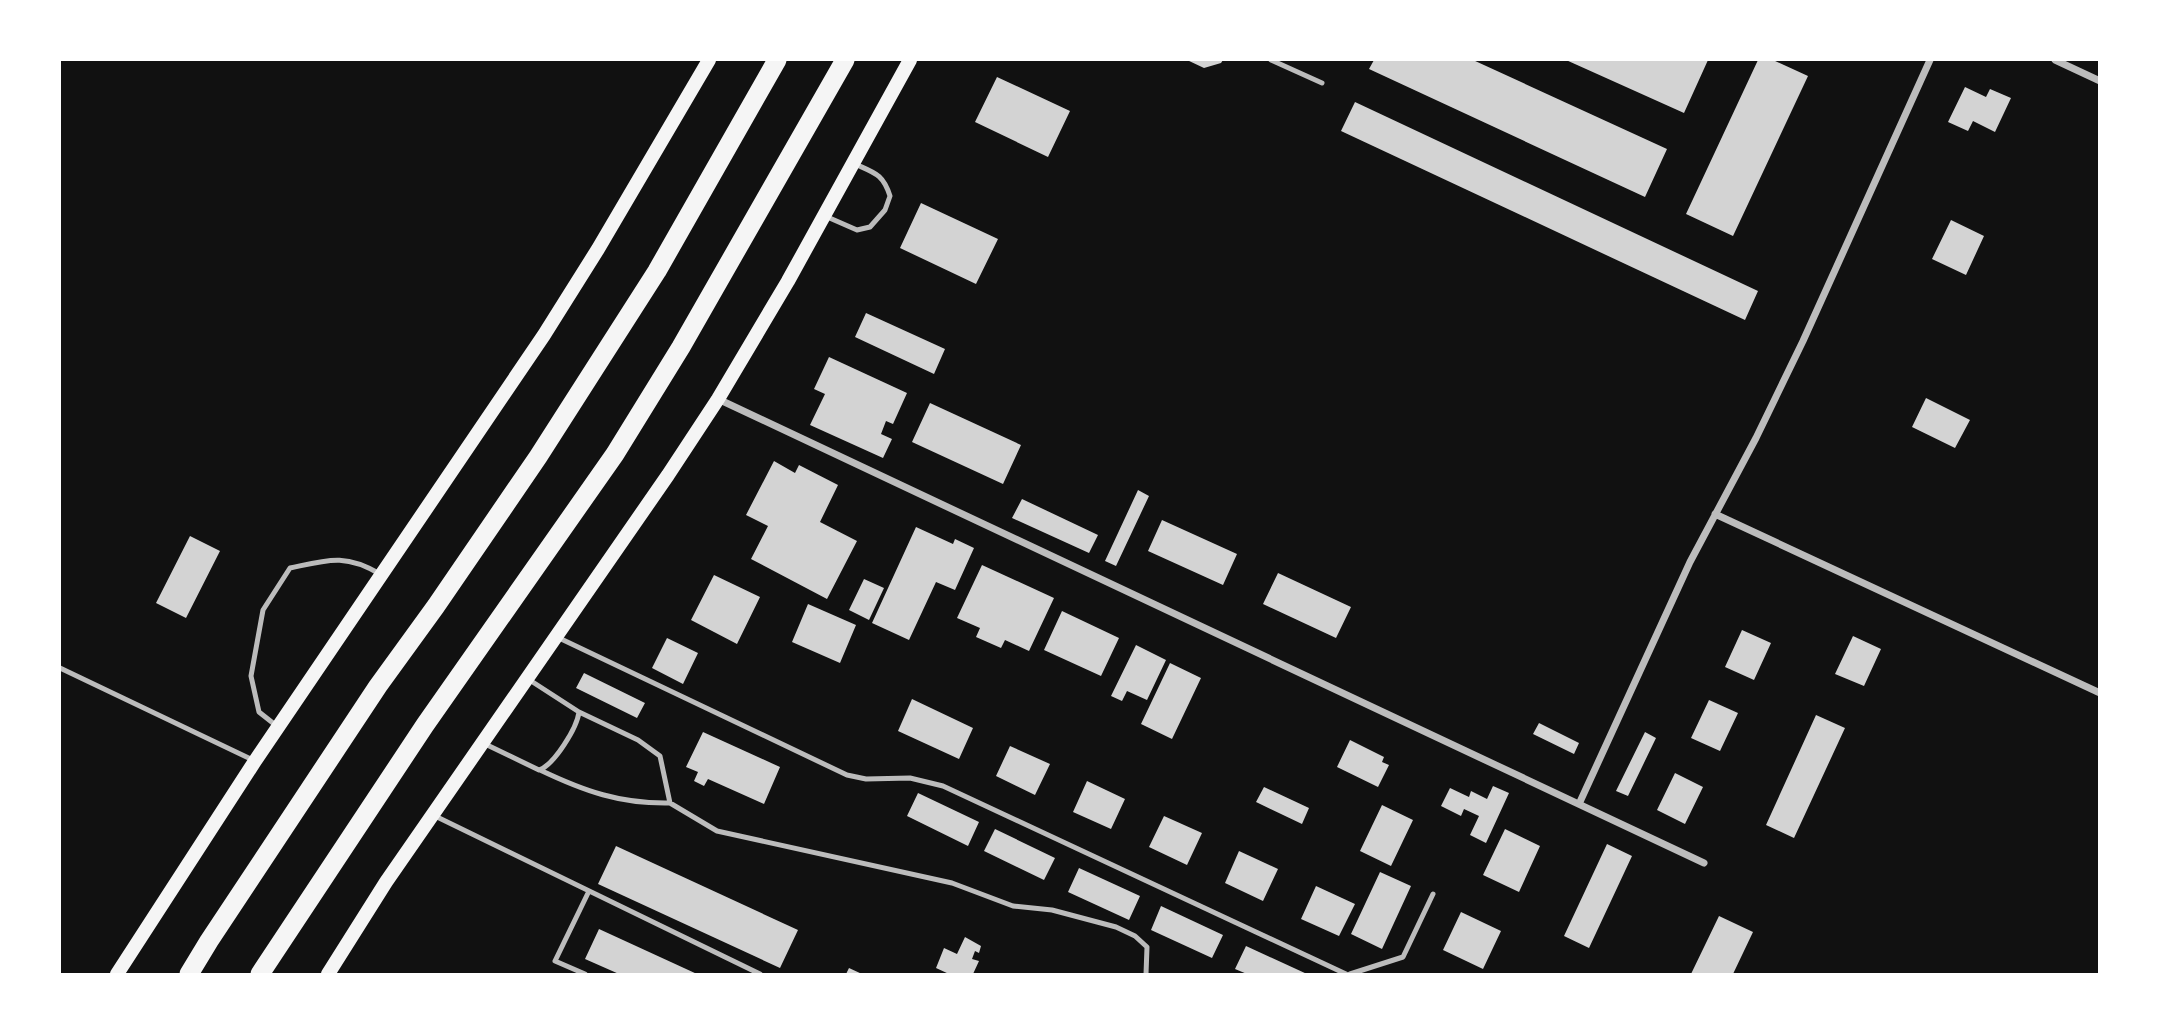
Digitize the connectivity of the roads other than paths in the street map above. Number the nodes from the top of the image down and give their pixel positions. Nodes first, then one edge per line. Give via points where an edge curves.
1 (709, 60) edge
2 (777, 60) edge
3 (845, 60) edge
4 (910, 60) edge
5 (1271, 60) edge
6 (1930, 60) edge
7 (2055, 60) edge
8 (2099, 81) edge
9 (1322, 83) dead end
10 (852, 162) junction
11 (824, 216) junction
12 (718, 399) junction
13 (1715, 514) junction
14 (381, 574) junction
15 (556, 637) junction
16 (60, 668) edge
17 (527, 679) junction
18 (2099, 693) edge
19 (579, 712) junction
20 (278, 727) junction
21 (483, 743) junction
22 (255, 761) junction
23 (539, 769) junction
24 (670, 803) junction
25 (1579, 804) junction
26 (433, 814) junction
27 (1704, 863) dead end
28 (589, 891) junction
29 (1433, 894) dead end
30 (117, 975) edge
31 (189, 975) edge
32 (260, 975) edge
33 (328, 975) edge
34 (584, 975) edge
35 (760, 975) edge
36 (1146, 975) edge
37 (1348, 975) edge

1 - 14 main road via 550,326
2 - 31 highway via 657,271 538,457 378,686
3 - 32 highway via 709,300 615,454 418,735
4 - 10 main road
5 - 9 lane
6 - 13 street via 1803,341
7 - 8 street
10 - 11 main road
10 - 11 lane via 886,184 890,197 884,210 870,228 857,230
11 - 12 main road
12 - 15 main road
12 - 25 street
13 - 18 street
13 - 25 street
14 - 20 main road
14 - 20 lane via 362,563 334,559 290,568 263,610 251,676 259,712
15 - 17 main road
15 - 37 lane via 847,775 909,778 943,786
16 - 22 lane
17 - 19 lane
17 - 21 main road
19 - 23 lane via 578,722 548,766
19 - 24 lane via 638,740 660,756
20 - 22 main road
21 - 23 lane
21 - 26 main road
22 - 30 main road
23 - 24 lane via 597,794 639,804
24 - 36 lane via 717,831 952,883 1013,906 1052,910 1116,926 1147,947
25 - 27 street
26 - 28 lane
26 - 33 main road
28 - 34 lane via 555,961
28 - 35 lane
29 - 37 lane via 1403,957

